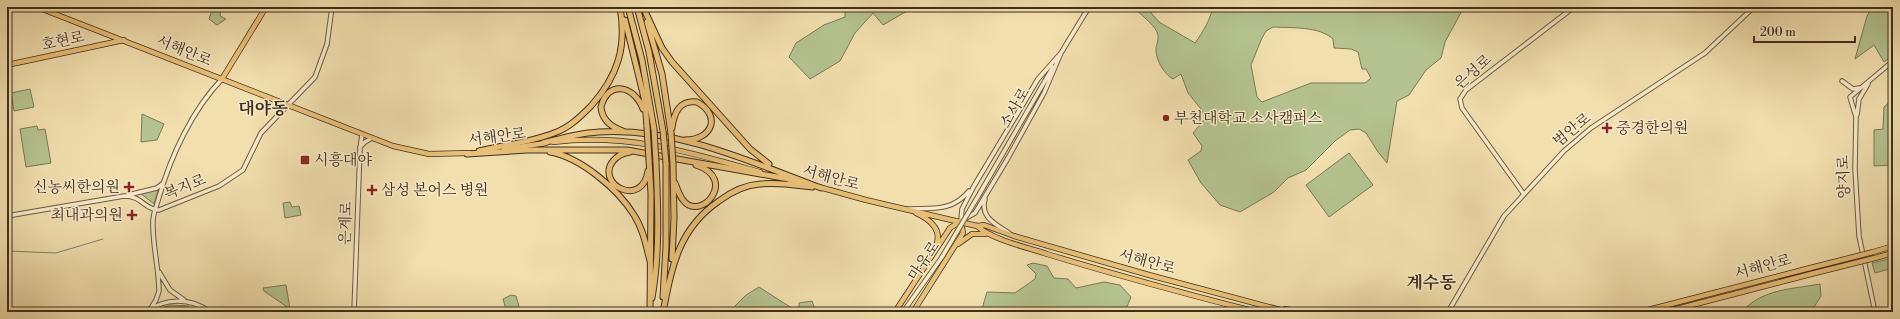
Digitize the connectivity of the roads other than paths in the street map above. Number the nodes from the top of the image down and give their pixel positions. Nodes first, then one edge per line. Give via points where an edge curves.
1 (37, 7) edge
2 (266, 7) edge
3 (332, 7) edge
4 (621, 7) edge
5 (628, 7) edge
6 (637, 7) edge
7 (642, 7) edge
8 (1089, 7) edge
9 (1574, 7) edge
10 (1754, 7) edge
11 (124, 40) junction
12 (1061, 53) junction
13 (1893, 61) edge
14 (7, 65) edge
15 (1873, 78) junction
16 (222, 79) junction
17 (1842, 80) dead end
18 (1862, 87) junction
19 (289, 105) junction
20 (647, 125) junction
21 (1856, 128) junction
22 (626, 132) junction
23 (671, 133) junction
24 (362, 135) junction
25 (372, 138) junction
26 (678, 140) junction
27 (543, 143) junction
28 (360, 148) junction
29 (527, 150) junction
30 (641, 152) junction
31 (466, 154) junction
32 (649, 160) junction
33 (682, 160) junction
34 (793, 177) junction
35 (783, 178) junction
36 (674, 179) junction
37 (163, 184) junction
38 (974, 186) junction
39 (821, 188) junction
40 (1523, 193) junction
41 (986, 194) junction
42 (124, 196) junction
43 (907, 209) junction
44 (155, 210) junction
45 (7, 216) edge
46 (962, 222) junction
47 (977, 226) junction
48 (991, 235) junction
49 (1014, 236) junction
50 (955, 246) junction
51 (1893, 246) edge
52 (1893, 254) edge
53 (650, 261) junction
54 (925, 265) junction
55 (158, 268) junction
56 (669, 282) junction
57 (186, 301) junction
58 (1265, 306) junction
59 (151, 308) junction
60 (145, 312) edge
61 (210, 312) edge
62 (354, 312) edge
63 (650, 312) edge
64 (663, 312) edge
65 (895, 312) edge
66 (903, 312) edge
67 (913, 312) edge
68 (1257, 312) edge
69 (1288, 312) edge
70 (1301, 312) edge
71 (1448, 312) edge
72 (1640, 312) edge
73 (1665, 312) edge
74 (1875, 312) edge

1 - 11 main road, 서해안로
2 - 16 main road
3 - 19 street, 복지로 via 323,60 315,76
4 - 20 highway via 638,72
4 - 31 highway via 623,39 616,67 606,87 580,118 555,133
5 - 63 highway, bridge via 642,60 654,129 658,241
6 - 64 highway, bridge via 650,59 666,163
7 - 23 highway via 662,74
7 - 34 highway via 662,48 678,68 750,149 761,159
8 - 12 street, 소사로
9 - 40 street, 은성로 via 1466,90 1460,100 1462,108
10 - 40 street, 범안로 via 1705,53 1575,140
11 - 14 main road, 호현로
11 - 16 main road, 서해안로
12 - 38 street via 1038,79
12 - 41 street via 1044,93
12 - 46 street, 소사로, bridge
13 - 15 street, 양지로
15 - 18 street, 양지로
15 - 21 street via 1859,99
16 - 19 main road, 서해안로
16 - 37 street via 189,126 176,150
17 - 18 street via 1852,89
18 - 21 street, 양지로 via 1850,97 1856,117
19 - 24 main road, 서해안로
19 - 44 street, 복지로 via 261,133 241,172 219,186 167,208
20 - 22 highway via 641,102 636,96 626,89 612,91 600,107 603,117 610,125
20 - 32 highway, bridge
21 - 74 street, 양지로 via 1855,169 1859,236
22 - 26 highway
22 - 27 highway via 574,135
23 - 26 highway via 674,116 683,104 697,102 706,107 711,120 708,131 693,140
23 - 36 highway, bridge
24 - 25 main road, 서해안로
24 - 28 street, 은계로
25 - 28 street
25 - 31 main road, 서해안로 via 393,146 429,154
26 - 34 highway via 757,162
27 - 31 main road, 서해안로
27 - 35 main road, 서해안로 via 630,141 690,152
28 - 62 street, 은계로
29 - 30 highway via 608,149
29 - 31 highway
29 - 53 highway via 552,152 574,160 614,191 634,215 644,236
30 - 32 highway via 622,153 615,159 610,173 613,183 622,190 632,191 641,187 647,178
30 - 33 highway
32 - 53 highway
33 - 35 highway
33 - 36 highway via 710,173 715,183 714,195 706,204 692,206 683,201
34 - 39 highway
35 - 39 main road, 서해안로
36 - 56 highway via 673,253
37 - 42 street via 157,188
37 - 44 street
38 - 43 street via 954,205
38 - 46 street via 962,209
39 - 43 main road, 서해안로
39 - 56 highway via 760,184 748,186 726,196 710,207 688,230 679,248
40 - 71 street, 범안로 via 1497,226
41 - 46 street via 975,213
41 - 49 street via 986,216
42 - 44 street, 복지로 via 136,197
42 - 45 street, 복지로
43 - 46 main road, 서해안로
43 - 54 main road via 928,219 938,234 937,244
44 - 55 street via 153,220
46 - 47 main road, 서해안로
46 - 50 main road via 963,233
46 - 54 main road via 950,228
46 - 66 street, 마유로, bridge via 942,257
47 - 48 main road, 서해안로
47 - 49 main road, 서해안로 via 984,225
48 - 50 main road via 972,234
48 - 68 main road, 서해안로 via 1096,269
49 - 58 main road, 서해안로
50 - 67 main road
51 - 72 main road, 서해안로, bridge
52 - 73 main road, 서해안로, bridge
53 - 63 highway
54 - 65 main road
55 - 57 street via 170,290
55 - 59 street via 159,293
56 - 64 highway
57 - 59 street via 168,301
57 - 61 street
58 - 69 main road, 서해안로
58 - 70 main road
59 - 60 street

